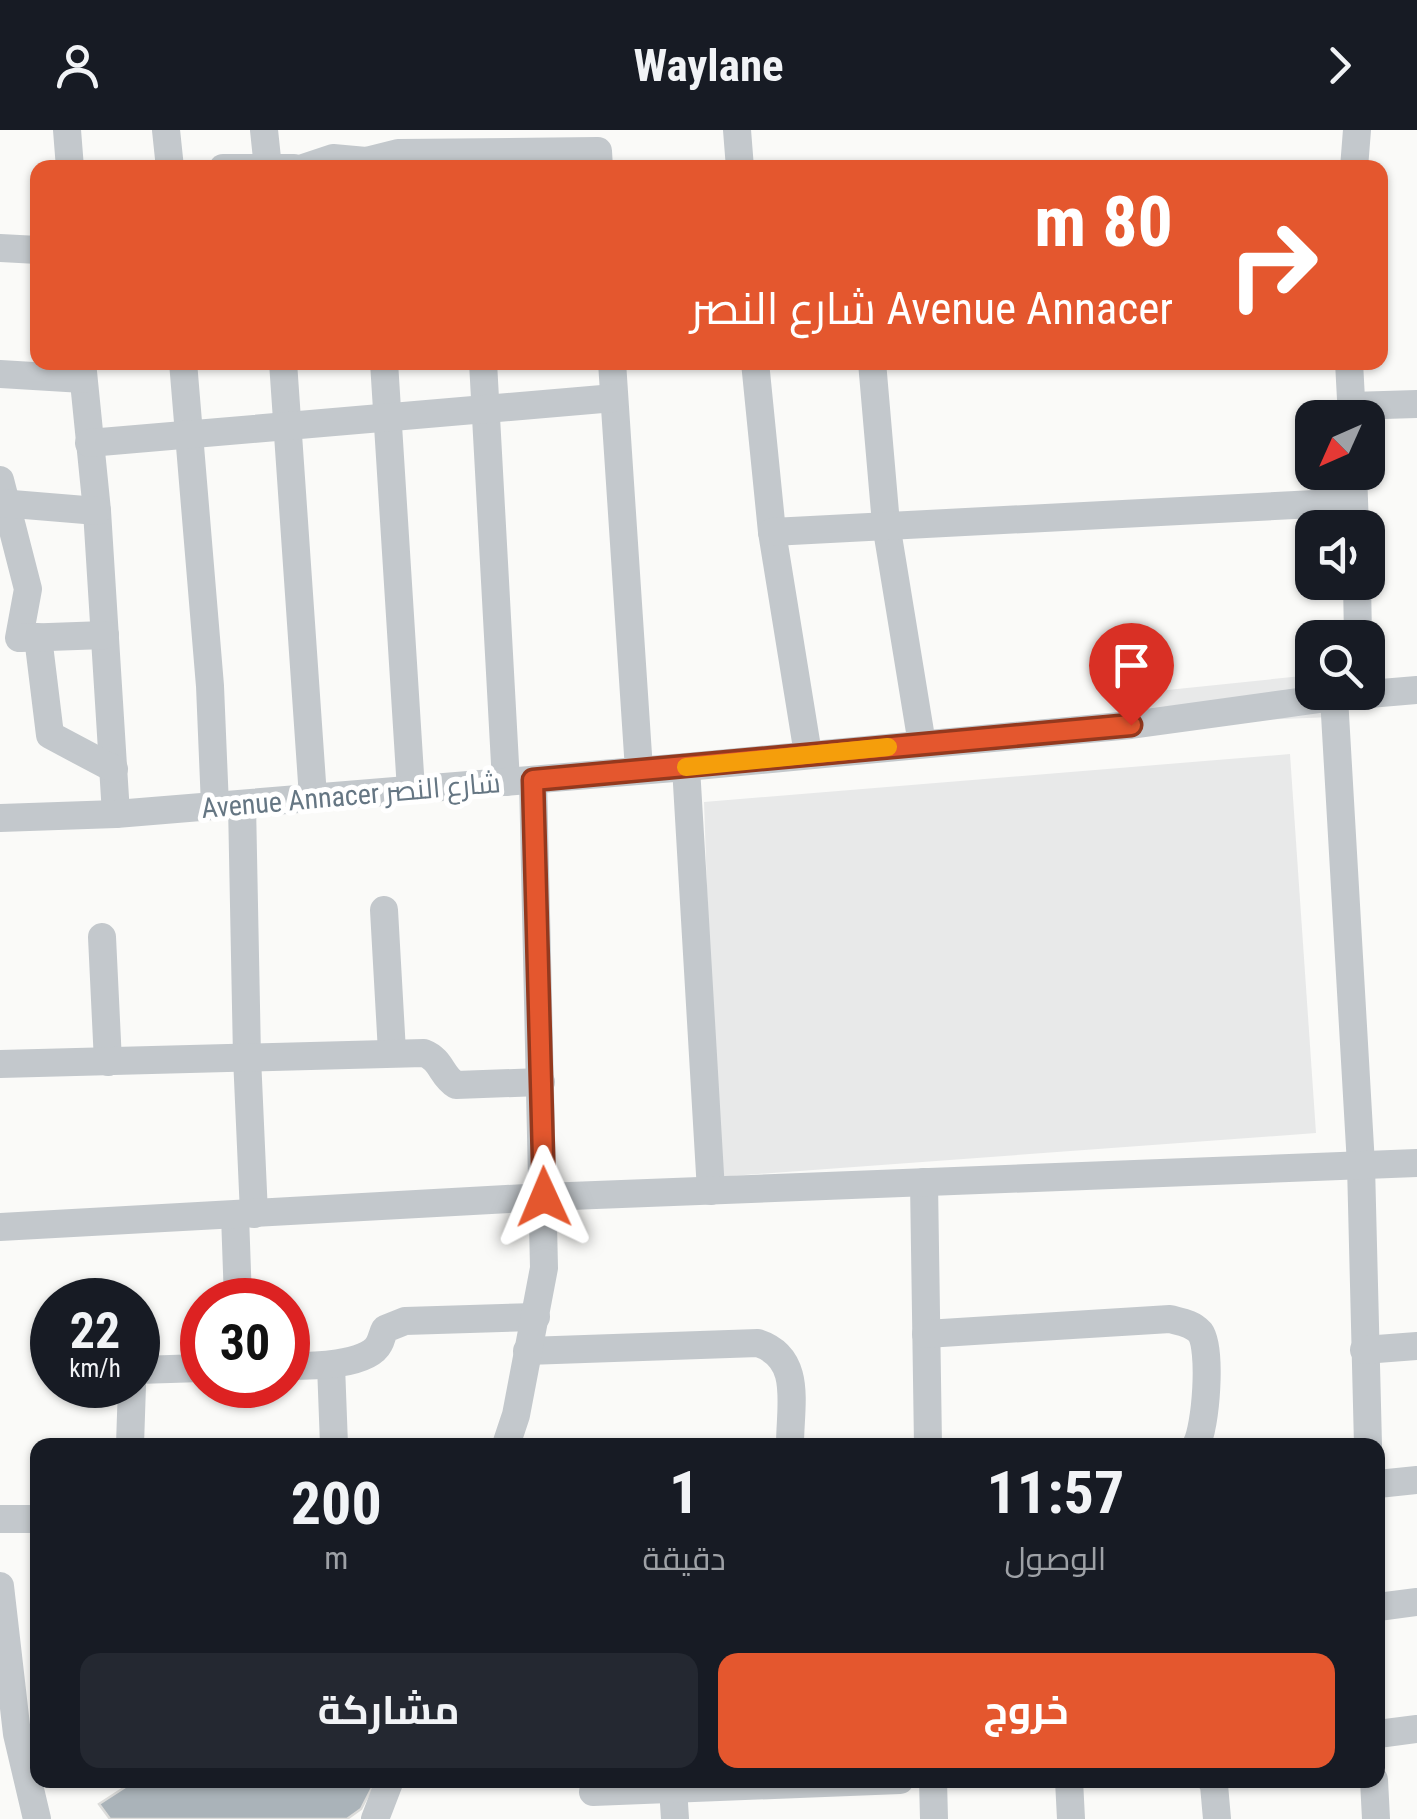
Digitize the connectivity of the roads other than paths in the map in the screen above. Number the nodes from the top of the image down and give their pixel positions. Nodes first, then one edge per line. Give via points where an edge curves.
1 (67, 130) edge
2 (166, 130) edge
3 (264, 130) edge
4 (737, 130) edge
5 (1358, 130) edge
6 (467, 159) edge
7 (69, 160) edge
8 (169, 160) edge
9 (274, 160) edge
10 (378, 160) edge
11 (599, 160) edge
12 (739, 160) edge
13 (1355, 160) edge
14 (0, 248) edge
15 (30, 250) edge
16 (82, 370) edge
17 (184, 370) edge
18 (283, 370) edge
19 (385, 370) edge
20 (484, 370) edge
21 (612, 370) edge
22 (755, 370) edge
23 (873, 370) edge
24 (1349, 370) edge
25 (0, 374) edge
26 (614, 398) junction
27 (1351, 400) edge
28 (1417, 404) edge
29 (486, 407) junction
30 (1385, 408) edge
31 (389, 418) junction
32 (286, 427) junction
33 (189, 436) junction
34 (88, 444) junction
35 (2, 496) edge
36 (97, 511) junction
37 (1295, 516) edge
38 (886, 524) junction
39 (772, 532) junction
40 (105, 635) junction
41 (19, 637) edge
42 (1417, 690) edge
43 (1385, 692) edge
44 (1295, 702) edge
45 (1351, 710) edge
46 (922, 744) junction
47 (808, 754) junction
48 (686, 768) junction
49 (114, 769) junction
50 (638, 770) junction
51 (520, 781) junction
52 (410, 790) junction
53 (313, 797) junction
54 (229, 805) junction
55 (0, 814) edge
56 (116, 814) junction
57 (384, 910) dead end
58 (102, 937) dead end
59 (392, 1052) junction
60 (247, 1058) junction
61 (108, 1062) junction
62 (0, 1064) edge
63 (541, 1082) junction
64 (1417, 1163) edge
65 (1361, 1165) junction
66 (924, 1182) junction
67 (712, 1190) junction
68 (544, 1197) junction
69 (245, 1215) junction
70 (0, 1227) edge
71 (240, 1278) edge
72 (536, 1317) junction
73 (926, 1334) junction
74 (1417, 1346) edge
75 (1364, 1350) junction
76 (528, 1351) junction
77 (310, 1365) edge
78 (331, 1365) junction
79 (131, 1408) edge
80 (130, 1438) edge
81 (334, 1438) edge
82 (508, 1438) edge
83 (790, 1438) edge
84 (928, 1438) edge
85 (1200, 1438) edge
86 (1368, 1438) edge
87 (1417, 1480) edge
88 (1385, 1483) edge
89 (0, 1519) edge
90 (30, 1520) edge
91 (0, 1586) edge
92 (1417, 1602) edge
93 (1385, 1605) edge
94 (15, 1674) edge
95 (1417, 1729) edge
96 (1385, 1733) edge
97 (387, 1788) edge
98 (674, 1788) joint
99 (934, 1788) edge
100 (1069, 1788) edge
101 (1214, 1788) edge
102 (1374, 1788) edge
103 (591, 1797) edge
104 (37, 1819) edge
105 (375, 1819) edge
106 (675, 1819) edge
107 (934, 1819) edge
108 (1071, 1819) edge
109 (1216, 1819) edge
110 (1376, 1819) edge

1 - 7 street
2 - 8 street
3 - 9 street
4 - 12 street
5 - 13 street
6 - 10 street via 398,153
6 - 11 street via 598,151
14 - 15 street
16 - 25 street
16 - 34 street
17 - 33 street
18 - 32 street
19 - 31 street
20 - 29 street
21 - 26 street
22 - 39 street
23 - 38 street
24 - 27 street
26 - 29 street
26 - 50 street
28 - 30 street
29 - 31 street
29 - 51 street
31 - 32 street
31 - 52 street
32 - 33 street
32 - 53 street
33 - 34 street
33 - 54 street via 210,686
34 - 36 street
35 - 36 street
35 - 41 street via 28,589
36 - 40 street
37 - 38 street
38 - 39 street
38 - 46 street
39 - 47 street
40 - 41 street
40 - 49 street
41 - 49 street via 50,735
42 - 43 street, Avenue Annacer شارع النصر
44 - 46 street, Avenue Annacer شارع النصر
45 - 65 street
46 - 47 street, Avenue Annacer شارع النصر
47 - 48 street, Avenue Annacer شارع النصر
48 - 50 street, Avenue Annacer شارع النصر
48 - 67 street
49 - 56 street
50 - 51 street, Avenue Annacer شارع النصر
51 - 52 street, Avenue Annacer شارع النصر
51 - 63 street
52 - 53 street, Avenue Annacer شارع النصر
53 - 54 street, Avenue Annacer شارع النصر
54 - 56 street, Avenue Annacer شارع النصر
54 - 60 street
55 - 56 street, Avenue Annacer شارع النصر
57 - 59 street
58 - 61 street
59 - 60 street
59 - 63 street via 435,1057 456,1085
60 - 61 street
60 - 69 street
61 - 62 street
63 - 68 street
64 - 65 street
65 - 66 street
65 - 75 street
66 - 67 street
66 - 73 street
67 - 68 street
68 - 69 street
68 - 72 street
69 - 70 street
69 - 71 street
72 - 76 street
72 - 78 street via 405,1321 385,1329 373,1350
73 - 84 street
73 - 85 street via 1188,1323 1206,1345
74 - 75 street
75 - 86 street
76 - 82 street
76 - 83 street via 758,1342 774,1348 789,1369
77 - 78 street
78 - 81 street
79 - 80 street
87 - 88 street
89 - 90 street
91 - 94 street
92 - 93 street
94 - 104 street via 17,1734
95 - 96 street
97 - 105 street
98 - 103 street
98 - 106 street
99 - 107 street
100 - 108 street
101 - 109 street
102 - 110 street

